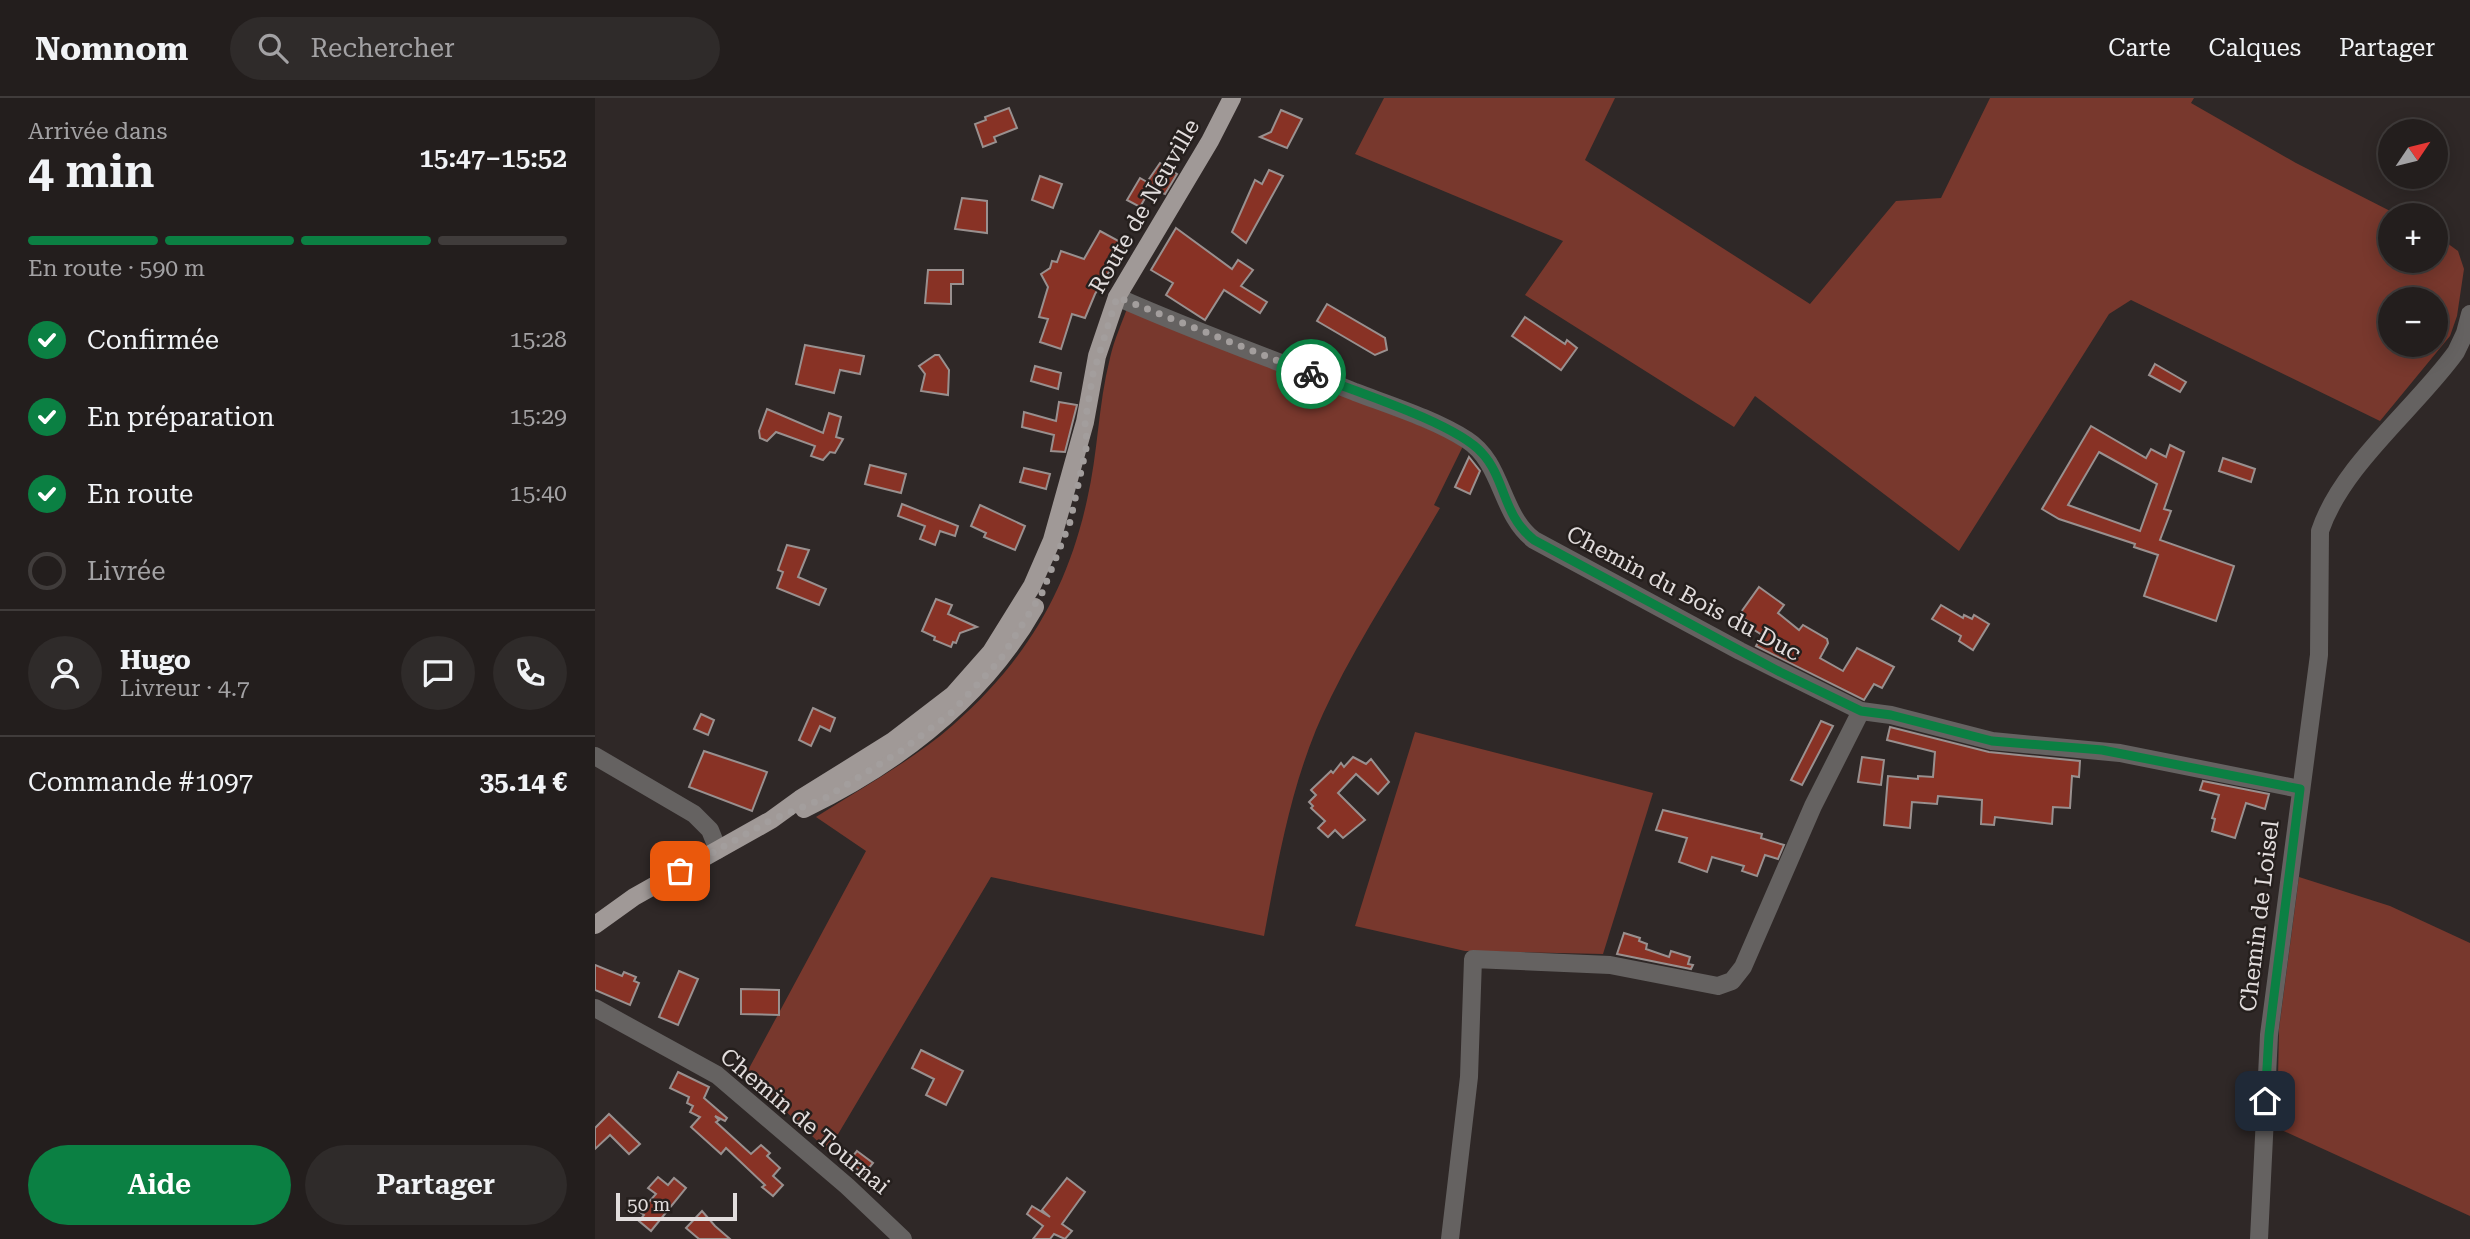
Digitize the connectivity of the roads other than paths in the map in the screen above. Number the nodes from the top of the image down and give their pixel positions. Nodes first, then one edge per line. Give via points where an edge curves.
1 (1232, 98) edge
2 (1117, 297) junction
3 (2470, 314) edge
4 (2468, 334) edge
5 (1861, 711) junction
6 (595, 756) edge
7 (2300, 789) junction
8 (718, 850) junction
9 (595, 925) edge
10 (595, 1008) edge
11 (902, 1239) edge
12 (1450, 1239) edge
13 (2259, 1239) edge

1 - 2 main road, Route de Neuville
2 - 5 street, Chemin du Bois du Duc via 1413,414 1467,440 1487,459 1511,514 1534,540
2 - 8 main road, Route de Neuville via 1097,356 1085,422 1087,444 1062,546 1042,593 1000,660 961,704 914,743 825,798 771,820
3 - 4 street, Chemin de Loisel
4 - 7 street, Chemin de Loisel via 2350,477 2326,513 2318,544 2319,655
5 - 7 street, Chemin du Bois du Duc via 1992,741 2102,750
5 - 12 street via 1733,981 1709,985 1610,965 1473,959 1469,1077
6 - 8 street via 694,814 710,831
7 - 13 street, Chemin de Loisel via 2269,1035
8 - 9 main road, Route de Neuville via 633,897
10 - 11 street, Chemin de Tournai via 717,1075

